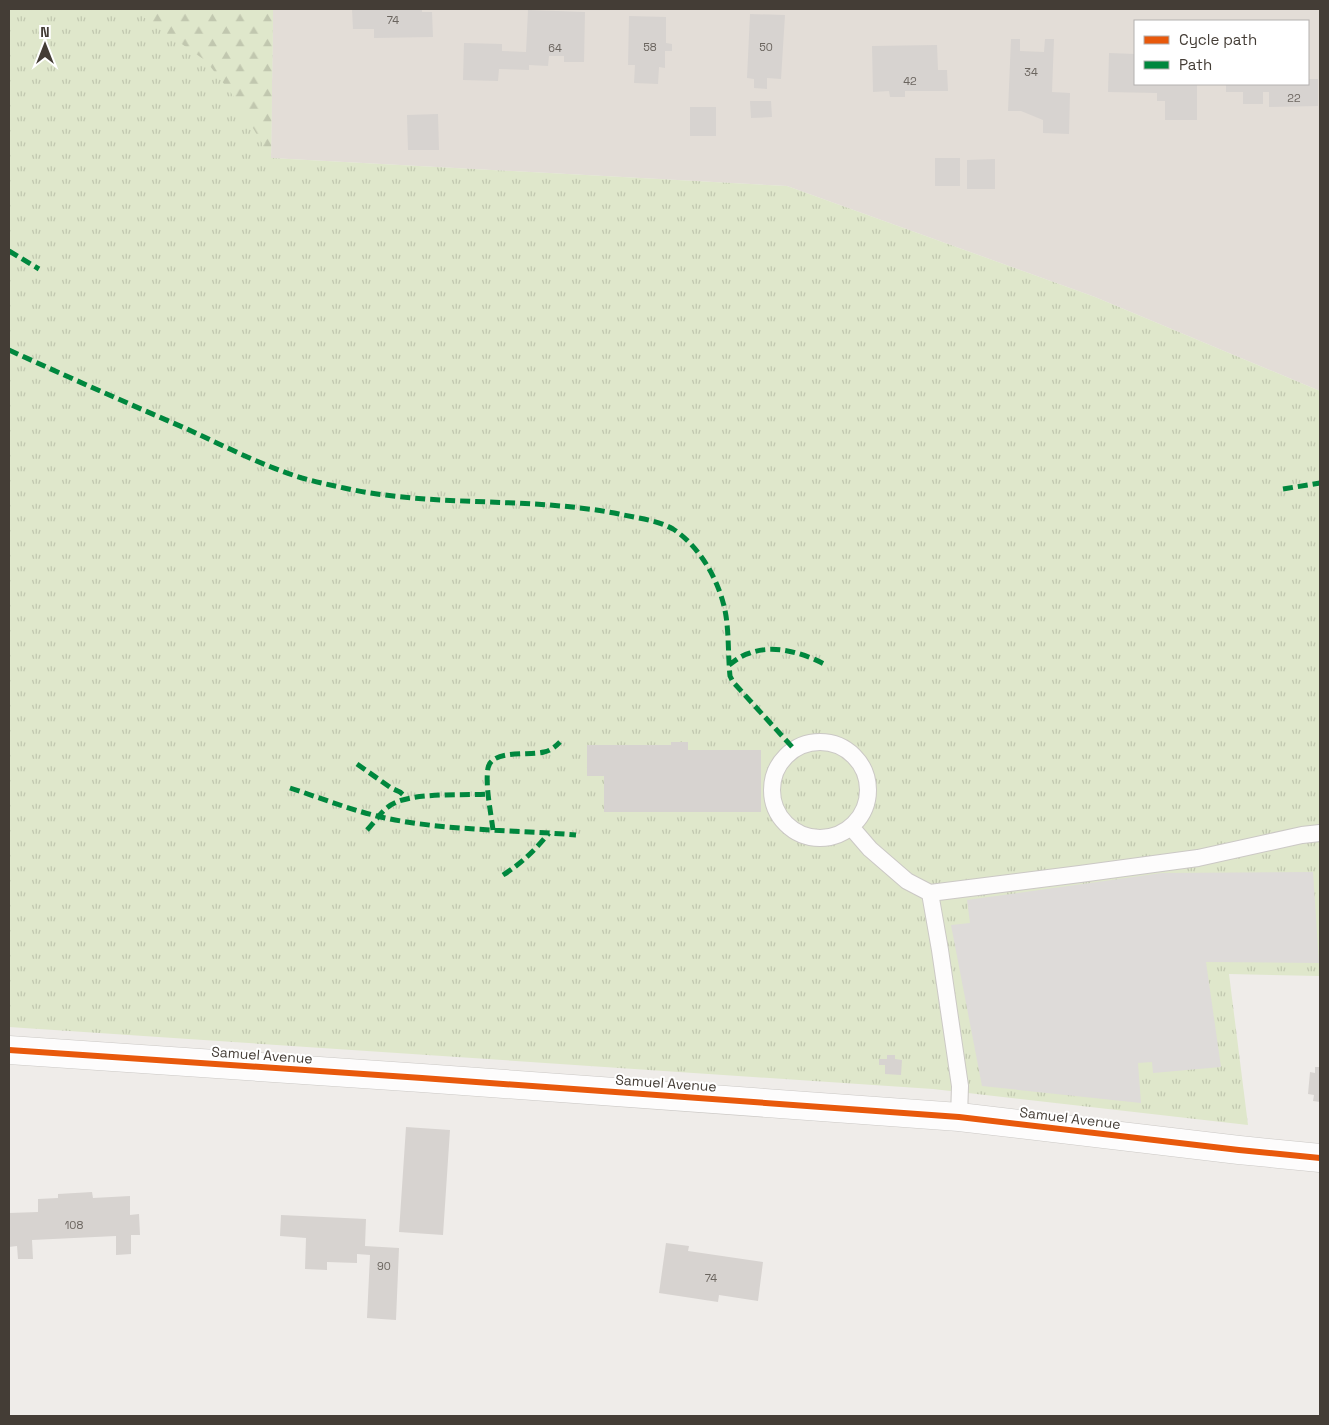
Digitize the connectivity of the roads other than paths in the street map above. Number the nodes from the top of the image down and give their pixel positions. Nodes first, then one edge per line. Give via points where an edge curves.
1 (851, 827) junction
2 (1320, 833) edge
3 (930, 893) junction
4 (9, 1050) edge
5 (959, 1117) junction
6 (1320, 1158) edge

1 - 1 lane via 838,836 822,838 806,836 792,829 781,818 772,796 774,773 782,759 809,742 837,744 850,751 867,775 869,789 861,816
1 - 3 lane via 870,849 907,881
2 - 3 lane via 1302,834 1198,858
3 - 5 lane via 960,1086
4 - 5 street, Samuel Avenue
5 - 6 street, Samuel Avenue

